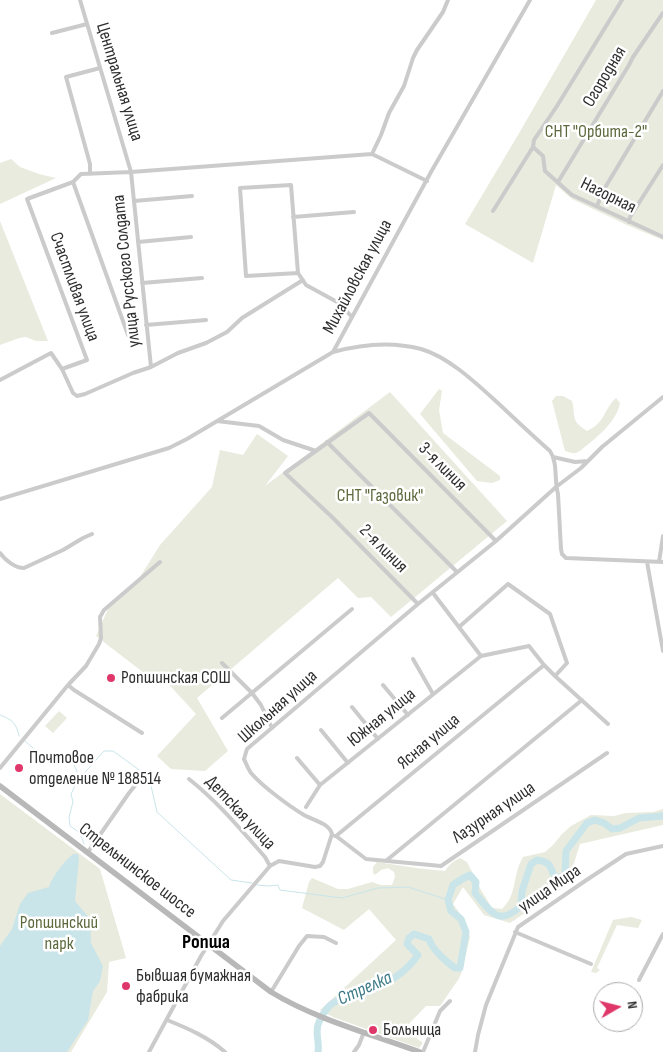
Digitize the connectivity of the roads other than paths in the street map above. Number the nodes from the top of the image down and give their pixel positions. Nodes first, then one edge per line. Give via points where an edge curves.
1 (80, 0) edge
2 (448, 0) edge
3 (530, 0) edge
4 (622, 0) edge
5 (663, 13) edge
6 (87, 24) junction
7 (52, 33) dead end
8 (100, 68) junction
9 (663, 91) edge
10 (533, 147) junction
11 (372, 154) junction
12 (663, 165) edge
13 (131, 172) junction
14 (90, 174) junction
15 (426, 181) junction
16 (73, 182) junction
17 (558, 182) junction
18 (192, 196) dead end
19 (134, 201) junction
20 (597, 206) junction
21 (493, 211) dead end
22 (354, 212) dead end
23 (293, 217) junction
24 (630, 222) junction
25 (663, 236) edge
26 (192, 237) dead end
27 (138, 242) junction
28 (298, 273) junction
29 (202, 278) dead end
30 (303, 280) junction
31 (142, 283) junction
32 (352, 317) junction
33 (206, 320) dead end
34 (146, 325) junction
35 (128, 335) dead end
36 (333, 352) junction
37 (151, 367) junction
38 (62, 369) junction
39 (0, 380) edge
40 (663, 397) edge
41 (216, 421) junction
42 (327, 442) junction
43 (316, 451) junction
44 (553, 457) junction
45 (588, 461) junction
46 (556, 488) junction
47 (0, 499) edge
48 (92, 534) dead end
49 (663, 536) edge
50 (496, 541) junction
51 (0, 553) edge
52 (160, 562) dead end
53 (647, 562) junction
54 (661, 562) edge
55 (457, 572) junction
56 (433, 593) junction
57 (418, 604) junction
58 (352, 609) dead end
59 (460, 627) junction
60 (663, 651) edge
61 (481, 656) junction
62 (413, 659) dead end
63 (222, 663) dead end
64 (544, 665) junction
65 (555, 676) junction
66 (383, 684) dead end
67 (68, 685) junction
68 (252, 693) junction
69 (434, 694) junction
70 (582, 700) junction
71 (352, 707) dead end
72 (408, 715) junction
73 (222, 718) dead end
74 (608, 724) dead end
75 (272, 728) junction
76 (321, 730) dead end
77 (142, 733) dead end
78 (378, 739) junction
79 (607, 753) dead end
80 (297, 758) dead end
81 (348, 763) junction
82 (0, 768) edge
83 (189, 780) dead end
84 (138, 782) dead end
85 (320, 785) junction
86 (0, 786) edge
87 (306, 807) dead end
88 (334, 835) junction
89 (663, 846) edge
90 (88, 852) junction
91 (387, 861) junction
92 (270, 866) junction
93 (515, 932) junction
94 (663, 934) edge
95 (336, 943) dead end
96 (209, 945) junction
97 (592, 964) dead end
98 (639, 980) dead end
99 (271, 992) junction
100 (450, 1001) dead end
101 (167, 1020) junction
102 (364, 1032) junction
103 (149, 1052) edge
104 (225, 1052) edge
105 (354, 1052) edge
106 (421, 1052) edge
107 (475, 1052) edge

1 - 6 street, Центральная улица
2 - 11 street via 413,58 404,86
3 - 15 street, Михайловская улица
4 - 10 street via 534,140
5 - 17 street, Огородная
6 - 7 street
6 - 8 street, Центральная улица
8 - 13 street, Центральная улица
8 - 14 street via 66,77
9 - 20 street
10 - 17 street, Нагорная via 543,156 545,171
10 - 21 street
11 - 13 street
11 - 15 street
12 - 24 street via 630,217
13 - 14 street
13 - 19 street, улица Русского Солдата
14 - 16 street via 81,174
15 - 32 street, Михайловская улица
16 - 35 street
16 - 38 street, Счастливая улица via 27,199 87,360
17 - 20 street, Нагорная via 572,195
18 - 19 street
19 - 27 street, улица Русского Солдата
20 - 24 street, Нагорная
22 - 23 street
23 - 28 street
23 - 28 street via 291,185 240,188 246,276
24 - 25 street, Нагорная
26 - 27 street
27 - 31 street, улица Русского Солдата
28 - 30 street
29 - 31 street
30 - 32 street via 339,304
30 - 37 street via 242,318 227,332
31 - 34 street, улица Русского Солдата
32 - 36 street, Михайловская улица
33 - 34 street
34 - 37 street, улица Русского Солдата
36 - 41 street, Михайловская улица
36 - 44 street via 388,343 422,349 443,359 473,381
37 - 38 street via 77,396
38 - 39 street via 51,353
40 - 45 street, Школьная улица
41 - 43 street via 259,426 283,440
41 - 47 street, Михайловская улица via 169,448
42 - 43 street
42 - 50 street, 3-я линия via 369,412
42 - 55 street, 2-я линия
43 - 57 street, 2-я линия via 285,473
44 - 45 street
44 - 46 street
45 - 46 street, Школьная улица
46 - 50 street, Школьная улица
46 - 53 street via 561,548 566,558
48 - 51 street via 24,568 3,558
49 - 54 street
50 - 55 street, Школьная улица
52 - 67 street via 101,613 99,644 86,666
53 - 54 street
53 - 60 street
55 - 56 street, Школьная улица
56 - 57 street, Школьная улица
56 - 59 street
57 - 75 street, Школьная улица
58 - 68 street
59 - 61 street
59 - 65 street via 508,584 550,614 567,663
61 - 64 street via 529,646
61 - 69 street, Южная улица
62 - 69 street
63 - 68 street
64 - 65 street
64 - 88 street, Ясная улица
65 - 70 street
66 - 72 street
67 - 77 street
67 - 82 street
68 - 73 street
68 - 75 street
69 - 72 street, Южная улица
70 - 74 street
70 - 91 street
71 - 78 street
72 - 78 street, Южная улица
75 - 88 street, Школьная улица via 247,749 244,759 250,772 270,790 325,825
76 - 81 street
78 - 81 street, Южная улица
79 - 91 street, Лазурная улица via 441,866
80 - 85 street
81 - 85 street, Южная улица
83 - 92 street, Детская улица via 202,789
84 - 90 street
85 - 87 street, Южная улица
86 - 90 main road, Стрельнинское шоссе
88 - 91 street, Школьная улица via 366,859
88 - 92 street via 320,866 279,861
89 - 93 street, улица Мира via 626,854
90 - 96 main road, Стрельнинское шоссе
92 - 96 street via 223,921
93 - 97 street
93 - 107 street, улица Мира via 486,1005
94 - 98 street
95 - 99 street via 324,937 307,936
96 - 99 main road, Стрельнинское шоссе
96 - 101 street
99 - 102 main road, Стрельнинское шоссе via 309,1012
100 - 106 street via 440,1011
101 - 103 street
101 - 104 street via 186,1027
102 - 105 street
102 - 106 main road, Стрельнинское шоссе

